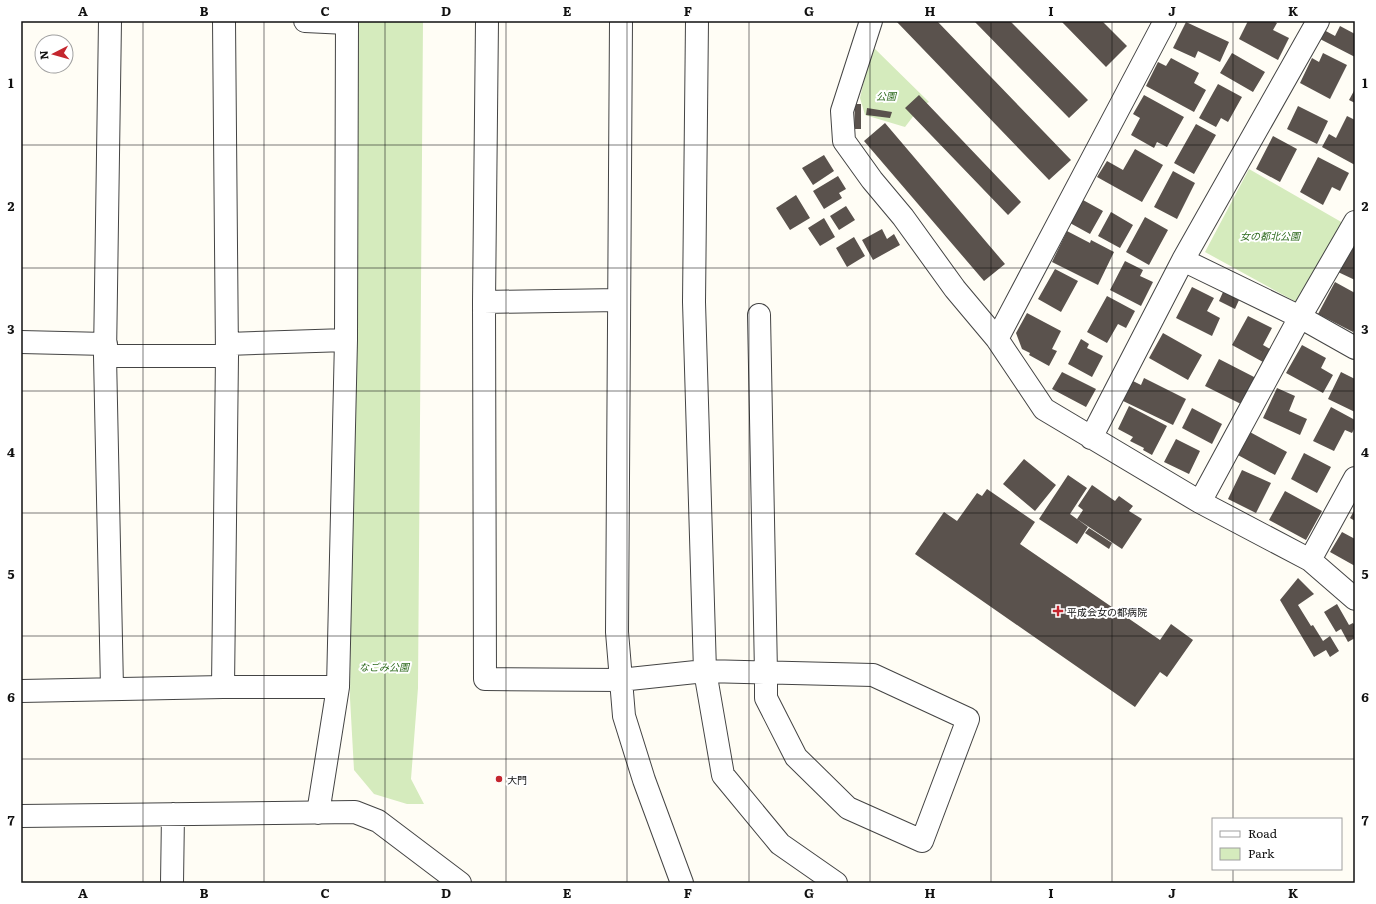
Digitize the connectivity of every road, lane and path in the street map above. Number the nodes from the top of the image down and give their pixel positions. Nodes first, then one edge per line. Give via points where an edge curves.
1 (110, 21) edge
2 (224, 21) edge
3 (305, 21) edge
4 (487, 21) edge
5 (621, 21) edge
6 (697, 21) edge
7 (871, 21) edge
8 (1164, 21) edge
9 (1318, 21) edge
10 (346, 22) edge
11 (1355, 222) edge
12 (1183, 260) junction
13 (619, 300) junction
14 (484, 302) junction
15 (759, 314) dead end
16 (1300, 317) junction
17 (997, 339) junction
18 (346, 340) junction
19 (21, 342) edge
20 (1355, 348) edge
21 (105, 350) junction
22 (227, 350) junction
23 (1091, 438) junction
24 (1355, 478) edge
25 (1200, 502) junction
26 (1310, 560) junction
27 (1355, 599) edge
28 (705, 671) junction
29 (766, 673) junction
30 (620, 680) junction
31 (223, 687) junction
32 (338, 687) junction
33 (112, 688) junction
34 (21, 691) edge
35 (318, 813) junction
36 (173, 814) junction
37 (21, 816) edge
38 (172, 883) edge
39 (460, 883) edge
40 (682, 883) edge
41 (836, 883) edge

1 - 21 street
2 - 22 street
3 - 10 street
4 - 14 street
5 - 13 street
6 - 28 street via 694,302
7 - 17 street via 842,111 844,141 938,264 954,290
8 - 17 street
9 - 12 street
10 - 18 street
11 - 16 street
12 - 16 street
12 - 23 street
13 - 14 street
13 - 30 street via 617,632
14 - 30 street via 485,679
15 - 29 street
16 - 20 street
16 - 25 street
17 - 23 street via 1044,409
18 - 22 street
18 - 32 street
19 - 21 street
21 - 22 street
21 - 33 street
22 - 31 street
23 - 25 street
24 - 26 street
25 - 26 street
26 - 27 street
28 - 29 street
28 - 30 street
28 - 41 street via 723,775 780,844
29 - 29 street via 873,675 968,719 922,841 848,808 796,757 766,698
30 - 40 street via 624,716 644,780
31 - 32 street
31 - 33 street
32 - 35 street
33 - 34 street
35 - 36 street
35 - 39 street via 355,812 378,821
36 - 37 street
36 - 38 street

